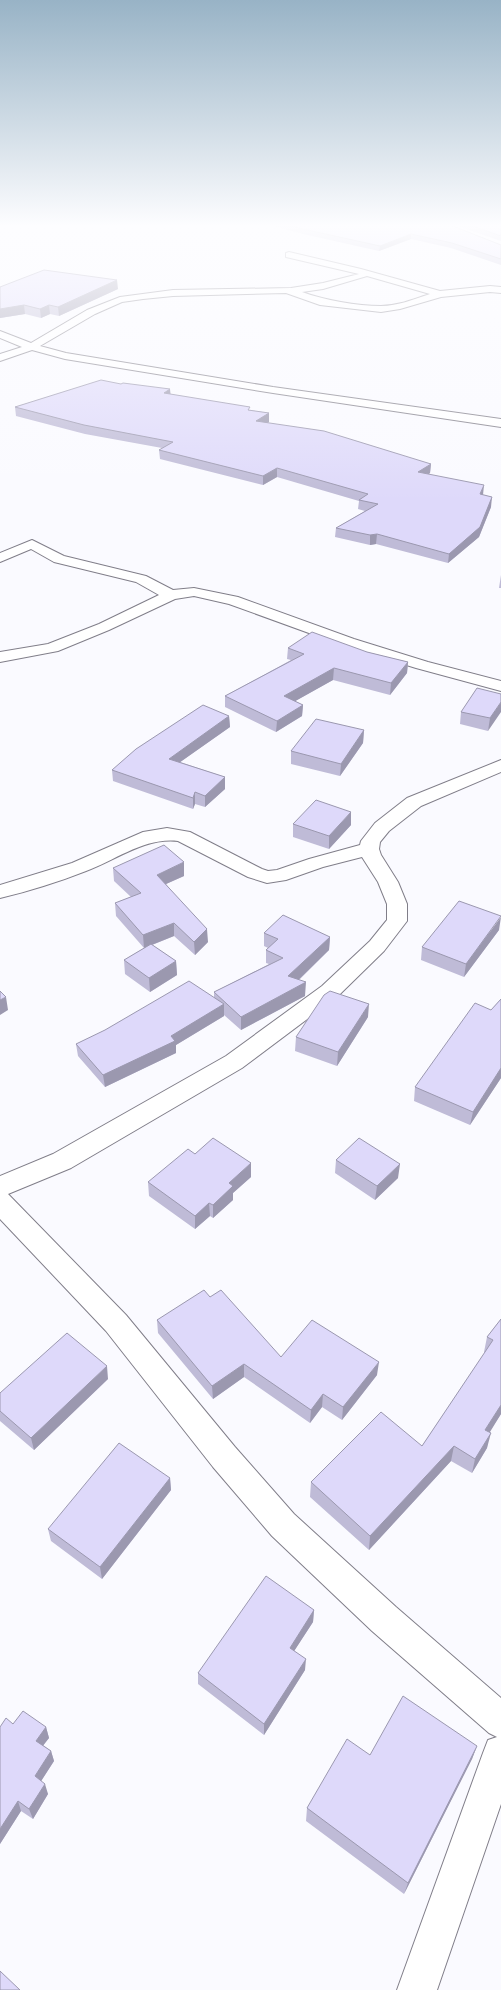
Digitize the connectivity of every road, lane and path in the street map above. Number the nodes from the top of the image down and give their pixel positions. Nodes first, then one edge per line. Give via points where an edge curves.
1 (84, 316) edge
2 (0, 334) edge
3 (32, 347) junction
4 (0, 358) edge
5 (501, 423) edge
6 (0, 558) edge
7 (170, 595) junction
8 (0, 656) edge
9 (501, 686) edge
10 (501, 765) edge
11 (369, 849) junction
12 (0, 892) edge
13 (0, 1187) edge
14 (0, 1202) edge
15 (501, 1721) edge
16 (501, 1753) edge
17 (417, 1990) edge

1 - 3 street
2 - 3 street
3 - 4 street
3 - 5 street via 65,356 273,390
6 - 7 street via 32,544 59,559 141,579
7 - 8 street via 104,628 52,648
7 - 9 street via 194,592 233,600 355,644
10 - 11 street via 414,802 382,827 371,841
11 - 12 street via 279,876 267,877 183,836 156,835 78,867
11 - 13 street via 397,904 397,921 377,946 330,991 234,1062 62,1161
14 - 15 street via 116,1323 224,1458 283,1525 384,1619
16 - 17 street

